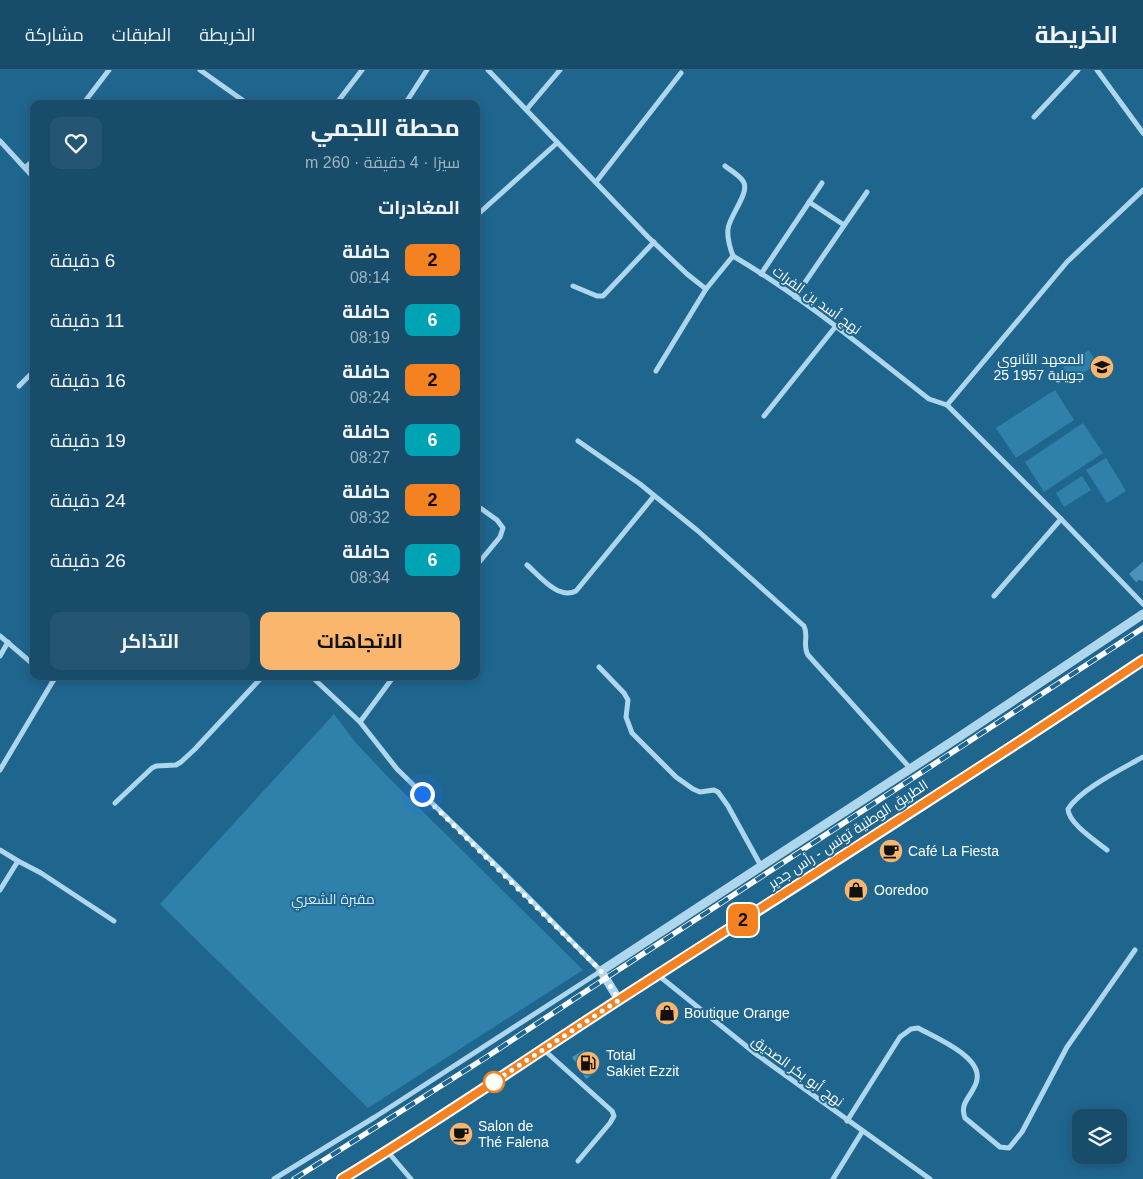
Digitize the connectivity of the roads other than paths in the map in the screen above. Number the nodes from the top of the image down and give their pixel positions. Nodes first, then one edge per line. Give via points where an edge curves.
1 (109, 70) edge
2 (200, 70) edge
3 (212, 70) edge
4 (362, 70) edge
5 (427, 70) edge
6 (488, 70) edge
7 (560, 70) edge
8 (1078, 70) edge
9 (1097, 70) edge
10 (681, 73) dead end
11 (208, 76) junction
12 (86, 100) edge
13 (238, 100) edge
14 (339, 100) edge
15 (408, 100) edge
16 (527, 109) junction
17 (1034, 117) dead end
18 (1143, 133) edge
19 (557, 143) junction
20 (1, 144) edge
21 (30, 164) edge
22 (725, 166) dead end
23 (26, 167) junction
24 (30, 172) edge
25 (596, 182) junction
26 (822, 183) dead end
27 (1143, 190) edge
28 (867, 192) dead end
29 (809, 202) junction
30 (480, 212) edge
31 (844, 225) junction
32 (654, 242) junction
33 (733, 256) junction
34 (761, 274) junction
35 (573, 286) dead end
36 (706, 289) junction
37 (796, 297) junction
38 (836, 326) junction
39 (656, 372) dead end
40 (30, 374) edge
41 (19, 386) dead end
42 (947, 405) junction
43 (764, 416) dead end
44 (578, 441) dead end
45 (654, 496) junction
46 (480, 509) edge
47 (1061, 519) junction
48 (480, 561) edge
49 (527, 565) dead end
50 (994, 596) dead end
51 (1143, 604) edge
52 (1143, 614) edge
53 (0, 636) edge
54 (8, 642) junction
55 (0, 656) edge
56 (1143, 660) edge
57 (30, 661) edge
58 (599, 666) dead end
59 (54, 680) edge
60 (259, 680) edge
61 (315, 680) edge
62 (391, 680) edge
63 (360, 722) junction
64 (1143, 757) edge
65 (910, 768) junction
66 (0, 770) edge
67 (115, 803) dead end
68 (0, 850) edge
69 (1106, 850) dead end
70 (18, 861) junction
71 (761, 866) junction
72 (0, 890) edge
73 (114, 921) dead end
74 (1135, 950) dead end
75 (601, 971) junction
76 (658, 975) junction
77 (619, 1000) junction
78 (544, 1050) junction
79 (847, 1122) junction
80 (862, 1132) junction
81 (387, 1151) junction
82 (578, 1161) dead end
83 (274, 1179) edge
84 (342, 1179) edge
85 (411, 1179) edge
86 (833, 1179) edge
87 (930, 1179) edge

1 - 12 street
2 - 11 street
3 - 11 street
4 - 14 street
5 - 15 street
6 - 16 street
7 - 16 street
8 - 17 street
9 - 18 street
10 - 25 street
11 - 13 street
16 - 19 street
19 - 25 street
19 - 30 street
20 - 23 street
21 - 23 street
22 - 33 street via 743,180 745,186 727,231
23 - 24 street
25 - 32 street
26 - 29 street
27 - 42 street via 1068,262
28 - 31 street
29 - 31 street
29 - 34 street
31 - 37 street
32 - 35 street via 603,296
32 - 36 street
33 - 34 street, نهج أسد بن الفرات
33 - 36 street
34 - 37 street, نهج أسد بن الفرات
36 - 39 street
37 - 38 street, نهج أسد بن الفرات
38 - 42 street, نهج أسد بن الفرات via 929,399
38 - 43 street
40 - 41 street
42 - 47 street, نهج أسد بن الفرات
44 - 45 street
45 - 49 street via 571,594 562,593
45 - 65 street via 804,626 804,648 808,655
46 - 48 street via 497,520 503,530
47 - 50 street
47 - 51 street, نهج أسد بن الفرات
52 - 65 street
53 - 54 street
54 - 55 street
54 - 57 street
56 - 76 main road, الطريق الوطنية تونس - رأس جدير
58 - 71 street via 628,700 626,717 632,733 676,778 700,792 718,792
59 - 66 street
60 - 67 street via 181,762 152,768
61 - 63 street
62 - 63 street
63 - 75 street via 396,769
64 - 69 street via 1093,786 1068,809 1077,825
65 - 71 street
68 - 70 street
70 - 72 street
70 - 73 street
71 - 75 street
74 - 79 street via 1067,1047 1022,1132 1009,1148 1000,1147 962,1112 978,1077 970,1060 918,1028 911,1029 900,1038
75 - 77 street
75 - 83 street
76 - 77 main road, الطريق الوطنية تونس - رأس جدير
76 - 79 street, نهج أبو بكر الصديق
77 - 78 main road, الطريق الوطنية تونس - رأس جدير
78 - 81 main road, الطريق الوطنية تونس - رأس جدير
78 - 82 street via 614,1116
79 - 80 street, نهج أبو بكر الصديق
80 - 86 street
80 - 87 street, نهج أبو بكر الصديق
81 - 84 main road, الطريق الوطنية تونس - رأس جدير
81 - 85 street

